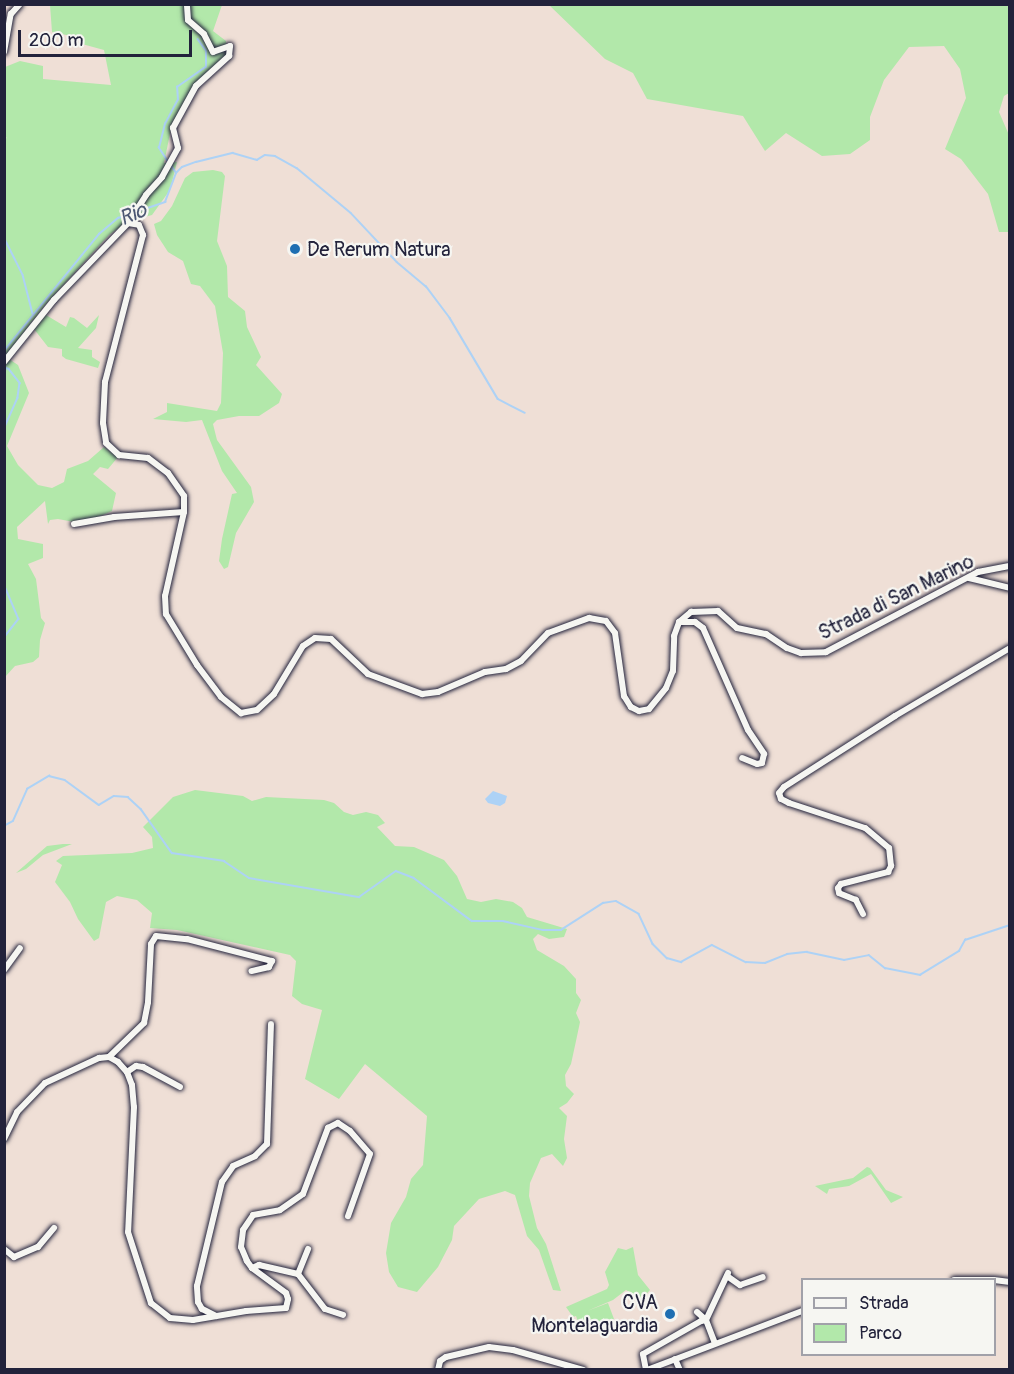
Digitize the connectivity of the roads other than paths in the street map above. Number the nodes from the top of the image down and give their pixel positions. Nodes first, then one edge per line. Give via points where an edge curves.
1 (20, 4) edge
2 (187, 4) edge
3 (4, 52) edge
4 (130, 220) junction
5 (5, 362) edge
6 (184, 512) junction
7 (74, 524) dead end
8 (1010, 566) edge
9 (969, 578) junction
10 (1010, 588) edge
11 (679, 622) junction
12 (1010, 648) edge
13 (742, 758) dead end
14 (863, 914) dead end
15 (20, 948) dead end
16 (4, 970) edge
17 (251, 971) dead end
18 (272, 1024) dead end
19 (109, 1058) junction
20 (127, 1072) junction
21 (180, 1087) dead end
22 (4, 1139) edge
23 (348, 1216) dead end
24 (54, 1228) dead end
25 (4, 1249) edge
26 (308, 1249) dead end
27 (252, 1268) junction
28 (298, 1274) junction
29 (764, 1277) dead end
30 (801, 1311) edge
31 (696, 1312) dead end
32 (343, 1315) dead end
33 (216, 1316) junction
34 (706, 1320) junction
35 (714, 1343) junction
36 (675, 1359) junction
37 (438, 1370) edge
38 (583, 1370) edge
39 (646, 1370) edge
40 (680, 1370) edge

1 - 3 street via 11,14
2 - 4 street via 188,20 204,34 213,52 230,46 229,56 196,86 173,128 178,148
4 - 5 street via 54,300
4 - 6 street via 139,225 143,235 105,382 106,443 112,452 148,458 168,473 184,496
6 - 7 street
6 - 11 street via 165,597 166,614 221,697 241,713 257,710 274,694 303,646 315,638 331,639 368,674 422,694 506,669 521,661 548,633 589,618 606,621 615,633 624,696 631,707 639,711 649,709 666,688 673,671 674,636
8 - 9 street, Strada di San Marino
9 - 10 street
9 - 11 street, Strada di San Marino via 826,652 801,653 787,648 766,634 737,628 718,611 692,612
11 - 13 street via 695,622 703,628 748,730 764,754 762,763 757,764
12 - 14 street via 895,716 784,787 779,794 789,803 865,828 889,848 888,872 838,888 856,900
15 - 16 street
17 - 19 street via 269,967 272,961 187,939 156,936 151,944 144,1023
18 - 33 street via 267,1144 255,1156 233,1166 222,1182 197,1286 202,1309
19 - 20 street
19 - 22 street via 82,1064 38,1089 17,1112
20 - 21 street via 136,1066 144,1067
20 - 33 street via 134,1107 128,1232 151,1304 170,1318
23 - 27 street via 370,1154 338,1123 328,1128 303,1194 279,1209 247,1220 241,1247
24 - 25 street via 38,1247 14,1257
26 - 28 street
27 - 28 street via 260,1265
27 - 33 street via 281,1287 288,1299 286,1308
28 - 32 street via 325,1309
29 - 34 street via 740,1286 728,1274
30 - 35 street
31 - 34 street
34 - 35 street
34 - 39 street via 644,1354
35 - 36 street
36 - 39 street
36 - 40 street
37 - 38 street via 440,1361 446,1357 489,1347

